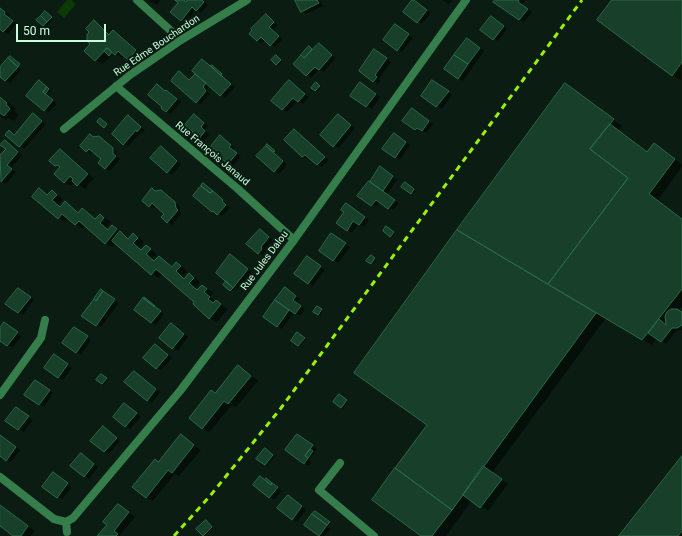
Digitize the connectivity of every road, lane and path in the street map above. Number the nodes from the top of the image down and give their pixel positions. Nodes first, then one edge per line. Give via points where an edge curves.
1 (137, 0) edge
2 (247, 0) edge
3 (466, 0) edge
4 (181, 40) junction
5 (116, 86) junction
6 (64, 129) dead end
7 (294, 240) junction
8 (45, 320) dead end
9 (0, 396) edge
10 (340, 463) dead end
11 (0, 477) edge
12 (66, 522) junction
13 (67, 532) dead end
14 (374, 536) edge

1 - 4 street
2 - 4 street, Rue Edme Bouchardon
3 - 7 street, Rue Jules Dalou
4 - 5 street, Rue Edme Bouchardon
5 - 6 street, Rue Edme Bouchardon
5 - 7 street, Rue François Janaud
7 - 12 street, Rue Jules Dalou via 180,391 73,518
8 - 9 street via 41,338
10 - 14 street via 318,490
11 - 12 street via 54,518
12 - 13 street

